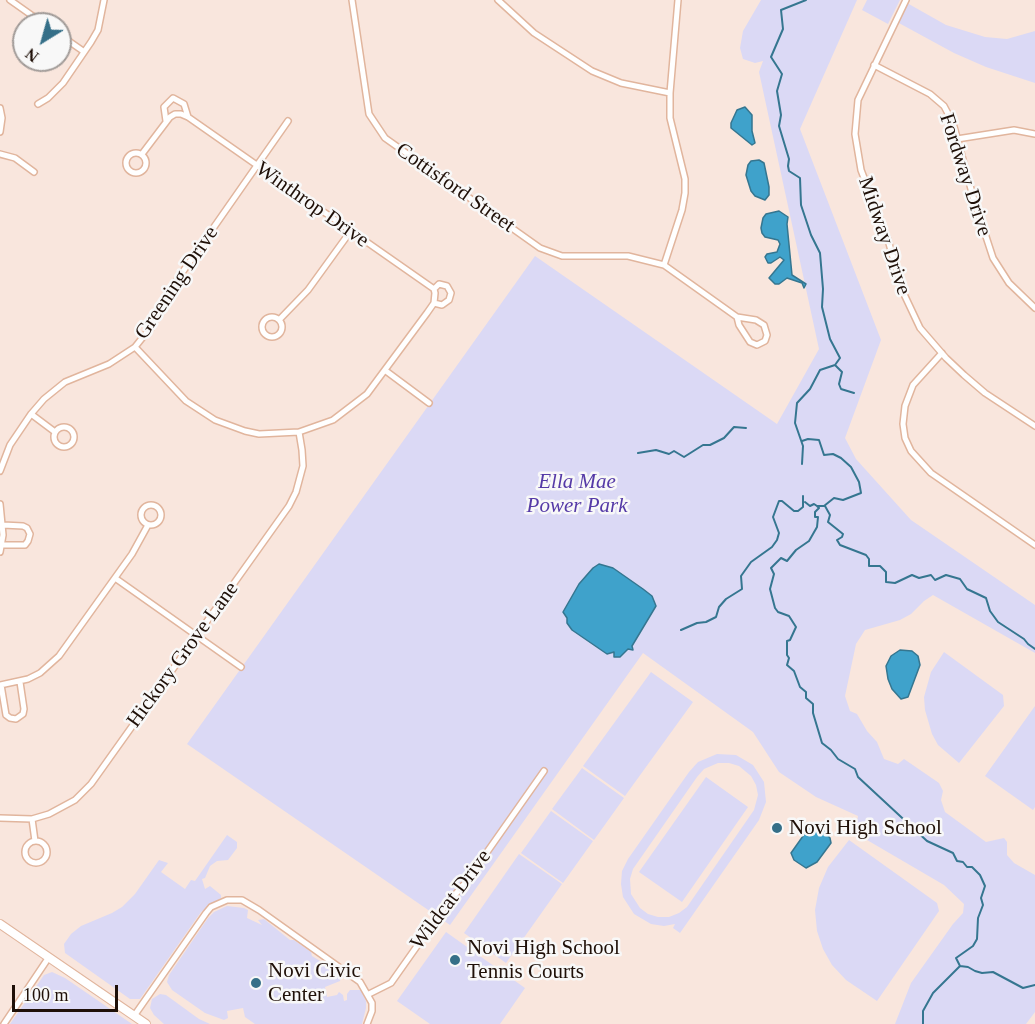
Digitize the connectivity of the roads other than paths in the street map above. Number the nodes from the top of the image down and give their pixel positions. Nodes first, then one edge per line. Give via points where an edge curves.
1 (10, 0) edge
2 (104, 0) edge
3 (352, 0) edge
4 (498, 0) edge
5 (678, 0) edge
6 (906, 0) edge
7 (27, 12) edge
8 (72, 43) edge
9 (83, 51) junction
10 (874, 65) junction
11 (670, 93) junction
12 (38, 104) dead end
13 (0, 108) edge
14 (188, 117) junction
15 (166, 121) junction
16 (288, 122) dead end
17 (0, 132) edge
18 (1035, 134) edge
19 (957, 139) junction
20 (0, 154) edge
21 (142, 154) junction
22 (257, 166) junction
23 (34, 172) dead end
24 (350, 232) junction
25 (664, 264) junction
26 (435, 291) junction
27 (434, 303) junction
28 (1035, 308) edge
29 (737, 317) junction
30 (279, 320) junction
31 (135, 346) junction
32 (942, 353) junction
33 (386, 371) junction
34 (429, 403) dead end
35 (31, 414) junction
36 (1035, 426) edge
37 (55, 432) dead end
38 (299, 432) junction
39 (0, 471) edge
40 (0, 504) edge
41 (3, 525) junction
42 (148, 525) dead end
43 (1035, 544) edge
44 (2, 545) junction
45 (0, 552) edge
46 (115, 578) junction
47 (198, 635) junction
48 (241, 667) dead end
49 (20, 682) junction
50 (0, 685) edge
51 (544, 771) dead end
52 (0, 818) edge
53 (32, 819) junction
54 (35, 841) junction
55 (0, 924) edge
56 (49, 957) junction
57 (369, 994) junction
58 (134, 1016) junction
59 (4, 1024) edge
60 (146, 1024) edge
61 (367, 1024) edge

1 - 7 street
2 - 9 street via 98,30
3 - 25 street, Cottisford Street via 369,114 385,138 550,253 635,256
4 - 11 street via 534,33 592,71 621,83
5 - 11 street
6 - 10 street, Midway Drive
8 - 9 street
9 - 12 street via 63,83
10 - 19 street, Fordway Drive via 930,93 943,105
10 - 32 street, Midway Drive via 858,100 855,134 861,170 903,292 920,328
11 - 25 street via 670,118 685,193
13 - 17 street
14 - 15 street, Winthrop Drive via 175,114
14 - 15 street, Winthrop Drive via 184,104 173,98 164,107
14 - 22 street, Winthrop Drive
15 - 21 street
16 - 22 street, Greening Drive
18 - 19 street via 1014,130
19 - 28 street, Fordway Drive via 993,258 1009,283
20 - 23 street via 15,158
21 - 21 street via 129,156 126,166 130,172 136,174 145,169
22 - 24 street, Winthrop Drive
22 - 31 street, Greening Drive via 170,290 151,328
24 - 26 street, Winthrop Drive
24 - 30 street via 308,290
25 - 29 street
26 - 27 street
26 - 27 street via 439,284 447,286 451,293 442,305
27 - 33 street
29 - 29 street via 750,342 757,345 765,341 764,325
30 - 30 street via 279,336 269,338 263,333 266,318
31 - 35 street, Greening Drive via 108,364 65,382
31 - 38 street via 186,401 215,420 260,434
32 - 36 street, Midway Drive via 985,393
32 - 43 street via 913,385 905,406 903,424 911,451 931,473
33 - 34 street
33 - 38 street via 358,403 333,420
35 - 37 street
35 - 39 street, Greening Drive via 10,445
38 - 47 street, Hickory Grove Lane via 303,466 292,501
40 - 41 street
41 - 44 street
41 - 44 street via 23,526 30,534 25,544
42 - 46 street
44 - 45 street
46 - 47 street
46 - 49 street via 59,656 40,673
47 - 48 street
47 - 53 street, Hickory Grove Lane via 84,792 57,811
49 - 50 street
49 - 50 street via 24,709 16,719 6,715
51 - 57 street, Wildcat Drive via 391,983
52 - 53 street, Hickory Grove Lane
53 - 54 street
54 - 54 street via 26,853 29,860 38,862 45,859 47,849
55 - 56 main road
56 - 58 main road
56 - 59 street
57 - 58 street via 352,975 259,910 242,900 227,900 206,913
57 - 61 street via 372,1011
58 - 60 main road

